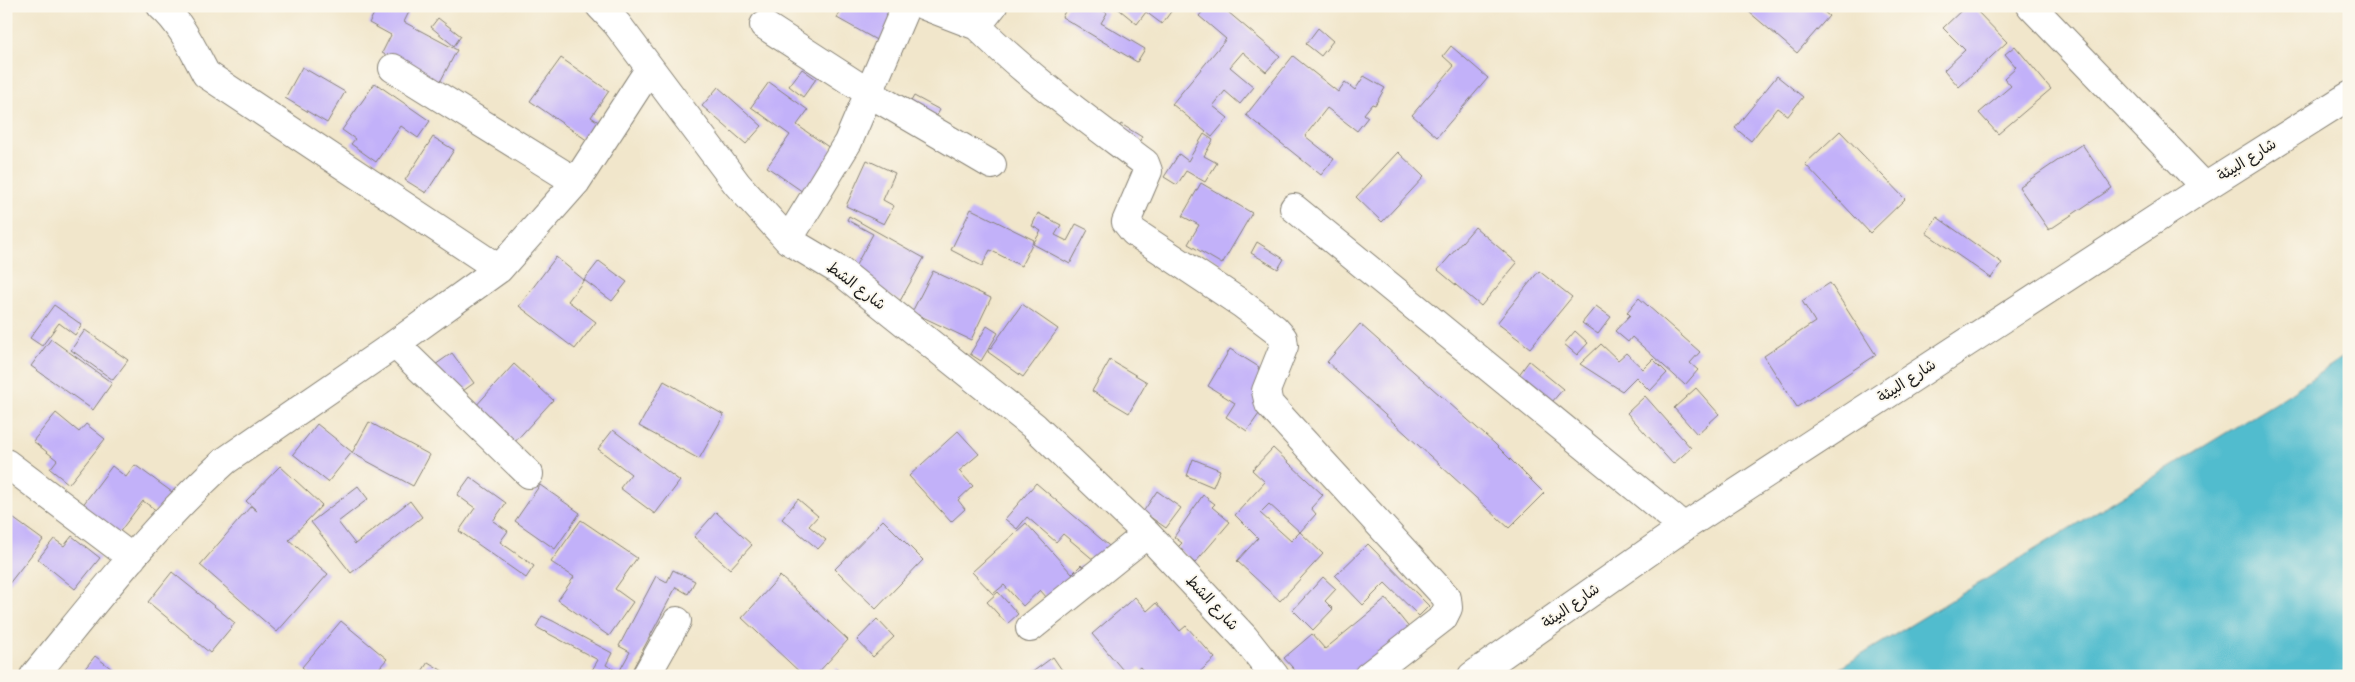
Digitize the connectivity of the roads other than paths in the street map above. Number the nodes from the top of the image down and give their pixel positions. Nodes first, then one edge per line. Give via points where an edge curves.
1 (161, 6) edge
2 (600, 6) edge
3 (906, 6) edge
4 (926, 6) edge
5 (2031, 6) edge
6 (985, 16) edge
7 (764, 25) dead end
8 (393, 68) dead end
9 (650, 68) junction
10 (869, 93) junction
11 (2349, 96) edge
12 (992, 165) dead end
13 (576, 182) junction
14 (2205, 187) junction
15 (1294, 208) dead end
16 (788, 240) junction
17 (499, 269) junction
18 (394, 344) junction
19 (6, 463) edge
20 (529, 474) dead end
21 (1684, 527) junction
22 (1147, 534) junction
23 (132, 558) junction
24 (677, 621) dead end
25 (1030, 628) dead end
26 (34, 676) edge
27 (646, 676) edge
28 (1275, 676) edge
29 (1368, 676) edge
30 (1472, 676) edge

1 - 17 street via 185,35 206,74
2 - 9 street, شارع الشط
3 - 10 street
4 - 6 street
5 - 14 street
6 - 29 street via 1008,58 1145,163 1148,171 1126,222 1134,232 1242,304 1283,338 1284,346 1266,391 1269,404 1446,598 1448,608 1443,618
7 - 10 street
8 - 13 street
9 - 13 street
9 - 16 street, شارع الشط via 738,184
10 - 12 street
10 - 16 street via 848,142
11 - 14 street, شارع البيئة
13 - 17 street
14 - 21 street, شارع البيئة
15 - 21 street
16 - 22 street, شارع الشط via 840,271 1035,427
17 - 18 street
18 - 20 street
18 - 23 street via 225,461
19 - 23 street
21 - 30 street, شارع البيئة
22 - 25 street
22 - 28 street, شارع الشط via 1244,637
23 - 26 street
24 - 27 street

